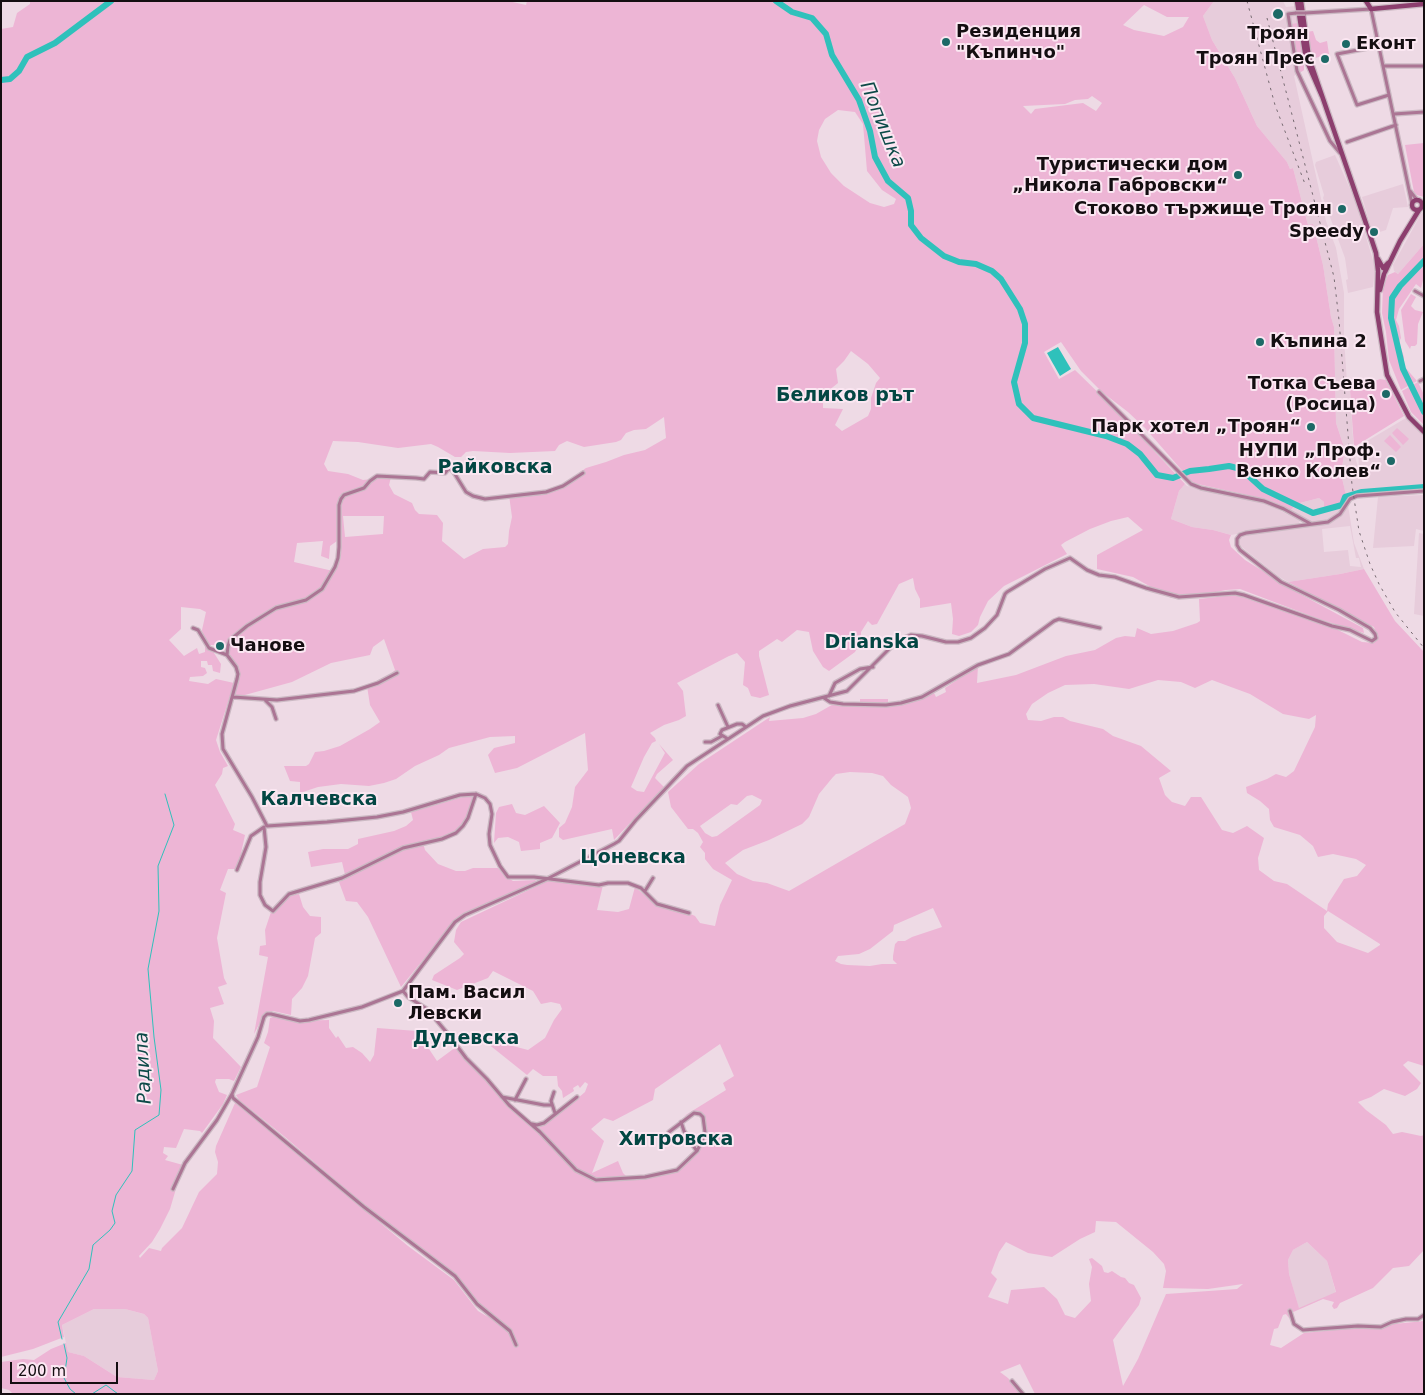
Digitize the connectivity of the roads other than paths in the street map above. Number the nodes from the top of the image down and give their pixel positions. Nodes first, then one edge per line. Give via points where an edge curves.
1 (1299, 1) edge
2 (1366, 1) edge
3 (1424, 4) edge
4 (1372, 9) junction
5 (1379, 46) junction
6 (1383, 66) junction
7 (1424, 66) edge
8 (1389, 95) junction
9 (1424, 112) edge
10 (1394, 114) junction
11 (1396, 125) junction
12 (1347, 142) dead end
13 (1345, 158) junction
14 (1417, 204) edge
15 (1421, 209) edge
16 (1411, 222) junction
17 (1376, 253) junction
18 (1391, 258) junction
19 (1379, 260) junction
20 (1381, 271) junction
21 (1415, 291) dead end
22 (1424, 296) edge
23 (1099, 392) dead end
24 (1424, 432) edge
25 (444, 464) dead end
26 (449, 468) junction
27 (583, 474) dead end
28 (1424, 491) edge
29 (1312, 525) junction
30 (193, 628) dead end
31 (1100, 628) dead end
32 (228, 655) junction
33 (873, 667) junction
34 (397, 673) dead end
35 (233, 697) junction
36 (829, 697) junction
37 (824, 698) junction
38 (265, 700) junction
39 (718, 704) dead end
40 (276, 719) dead end
41 (728, 727) junction
42 (746, 727) junction
43 (722, 736) junction
44 (728, 739) junction
45 (705, 742) dead end
46 (476, 794) junction
47 (265, 826) junction
48 (237, 870) dead end
49 (547, 878) junction
50 (653, 878) dead end
51 (644, 891) junction
52 (689, 913) dead end
53 (403, 991) junction
54 (526, 1080) dead end
55 (554, 1092) dead end
56 (232, 1094) junction
57 (502, 1097) junction
58 (577, 1097) dead end
59 (514, 1100) junction
60 (552, 1105) junction
61 (555, 1112) junction
62 (681, 1122) junction
63 (531, 1124) junction
64 (669, 1132) dead end
65 (696, 1151) junction
66 (173, 1189) dead end
67 (1290, 1311) dead end
68 (1424, 1315) edge
69 (516, 1345) dead end
70 (1012, 1382) dead end
71 (1023, 1394) edge

1 - 13 street via 1306,59
2 - 4 street
3 - 4 street
4 - 5 street
4 - 13 street, bridge via 1288,14 1297,71 1330,141
5 - 6 street
5 - 8 street via 1337,54 1357,105
6 - 7 street
6 - 8 street
8 - 10 street
9 - 10 street
10 - 11 street
11 - 12 street
11 - 14 street via 1409,191
13 - 17 street
14 - 15 street
14 - 15 street
14 - 16 street
15 - 16 street
16 - 18 street
17 - 19 street
17 - 20 street
18 - 19 street via 1385,262
18 - 20 street
19 - 20 street
20 - 24 street via 1379,328 1387,375 1409,417
21 - 22 street
23 - 29 street via 1187,481 1197,487 1272,503
25 - 26 street
26 - 27 street via 466,492 485,499 546,492
26 - 32 street via 443,473 430,472 424,479 377,476 364,488 344,495 339,505 339,547 335,567 322,589 306,600 276,608 247,626 230,640
28 - 29 street via 1353,497 1335,518
29 - 33 street via 1242,534 1237,545 1281,582 1370,628 1376,634 1372,641 1350,630 1244,595 1179,597 1099,575 1070,558 1007,592 997,615 971,638 946,642 922,636 904,637
30 - 32 street via 201,633 209,648
31 - 37 street via 1054,621 1009,654 978,665 922,697 901,704 843,704
32 - 35 street via 238,674
33 - 36 street via 847,691
33 - 36 street via 860,669 835,683
34 - 38 street via 354,691
35 - 38 street
35 - 47 street via 222,734 223,749 252,796
36 - 37 street
37 - 42 street via 776,710
38 - 40 street via 272,707
39 - 41 street
41 - 42 street via 742,724
41 - 43 street via 720,731
42 - 44 street
43 - 44 street
43 - 45 street
44 - 49 street via 680,773 620,841
46 - 47 street via 460,795 377,817
46 - 47 street via 468,818 456,833 403,848 342,878 289,894 273,911 260,895 266,847
46 - 49 street via 486,798 490,804 490,845 506,876
47 - 48 street via 251,836
49 - 51 street via 599,885 628,883
49 - 53 street via 455,922
50 - 51 street
51 - 52 street via 657,904
53 - 56 street via 362,1007 309,1020 267,1014
53 - 57 street via 427,1009
54 - 59 street
55 - 60 street
56 - 66 street via 185,1163
56 - 69 street via 364,1207 455,1276 477,1304 510,1331
57 - 59 street
57 - 63 street
58 - 61 street
59 - 60 street
60 - 61 street
61 - 63 street via 544,1123
62 - 64 street
62 - 65 street
62 - 65 street via 694,1113 703,1117 705,1132
63 - 65 street via 576,1170 596,1180 646,1178 677,1170
67 - 68 street via 1294,1324 1303,1330 1381,1327
70 - 71 street

